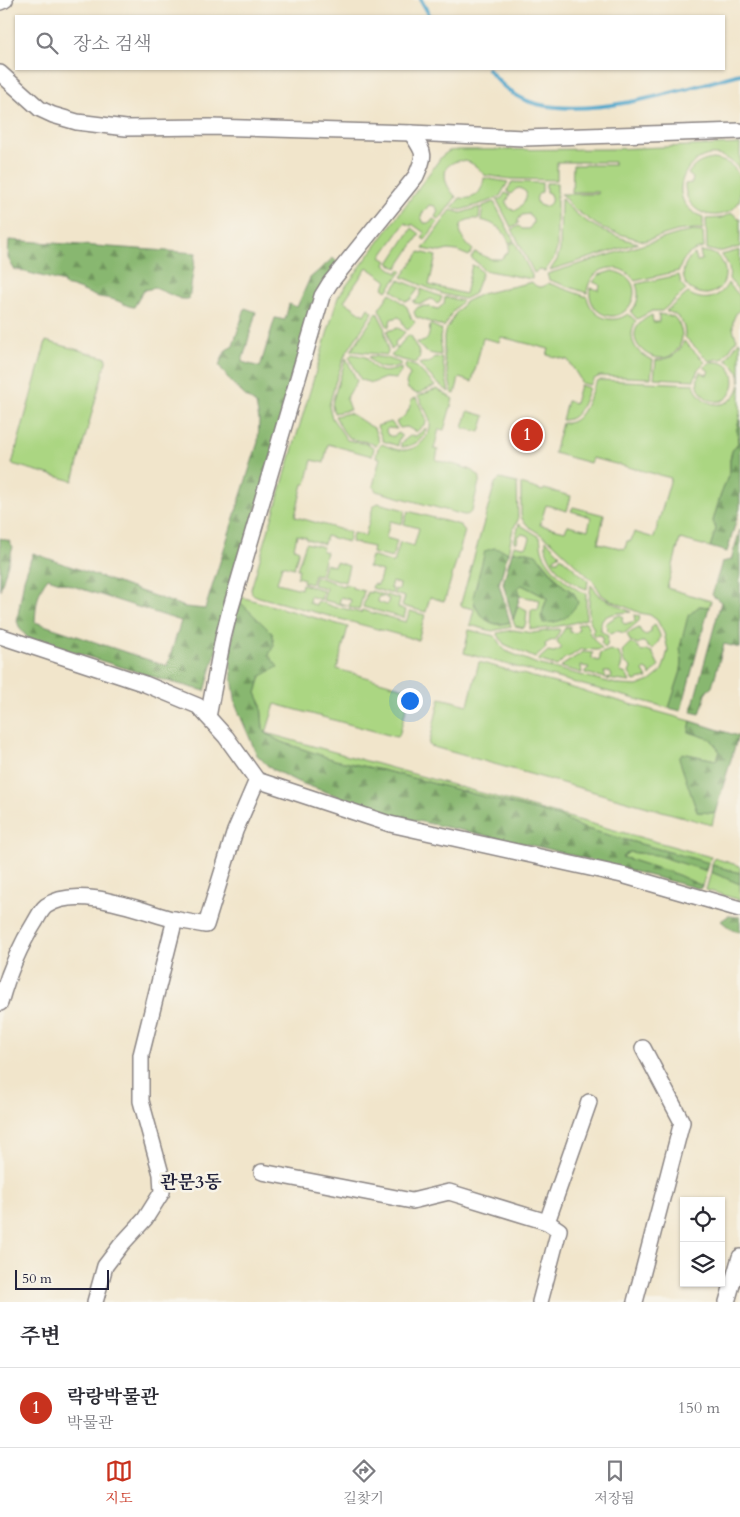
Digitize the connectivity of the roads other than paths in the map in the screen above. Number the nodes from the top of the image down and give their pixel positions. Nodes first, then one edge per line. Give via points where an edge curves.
1 (5, 0) edge
2 (0, 2) edge
3 (0, 74) edge
4 (740, 131) edge
5 (411, 133) junction
6 (0, 636) edge
7 (208, 718) junction
8 (257, 780) junction
9 (740, 908) edge
10 (175, 919) junction
11 (0, 1003) edge
12 (643, 1048) dead end
13 (589, 1102) dead end
14 (262, 1172) dead end
15 (547, 1222) junction
16 (740, 1257) edge
17 (95, 1302) edge
18 (540, 1302) edge
19 (635, 1302) edge
20 (727, 1302) edge

1 - 2 street
3 - 5 street via 40,108 77,122 126,128
4 - 5 street via 524,138
5 - 7 street via 424,158 416,176 322,296 229,614
6 - 7 street via 145,684 198,706
7 - 8 street
8 - 9 street via 390,824 622,875
8 - 10 street via 235,831 206,925
10 - 11 street via 99,899 74,897 58,900 44,907 23,940
10 - 17 street via 141,1055 141,1101 161,1174 162,1192 145,1219 105,1266
12 - 19 street via 682,1122
13 - 15 street
14 - 15 street via 412,1201 449,1192
15 - 18 street via 559,1230
16 - 20 street

